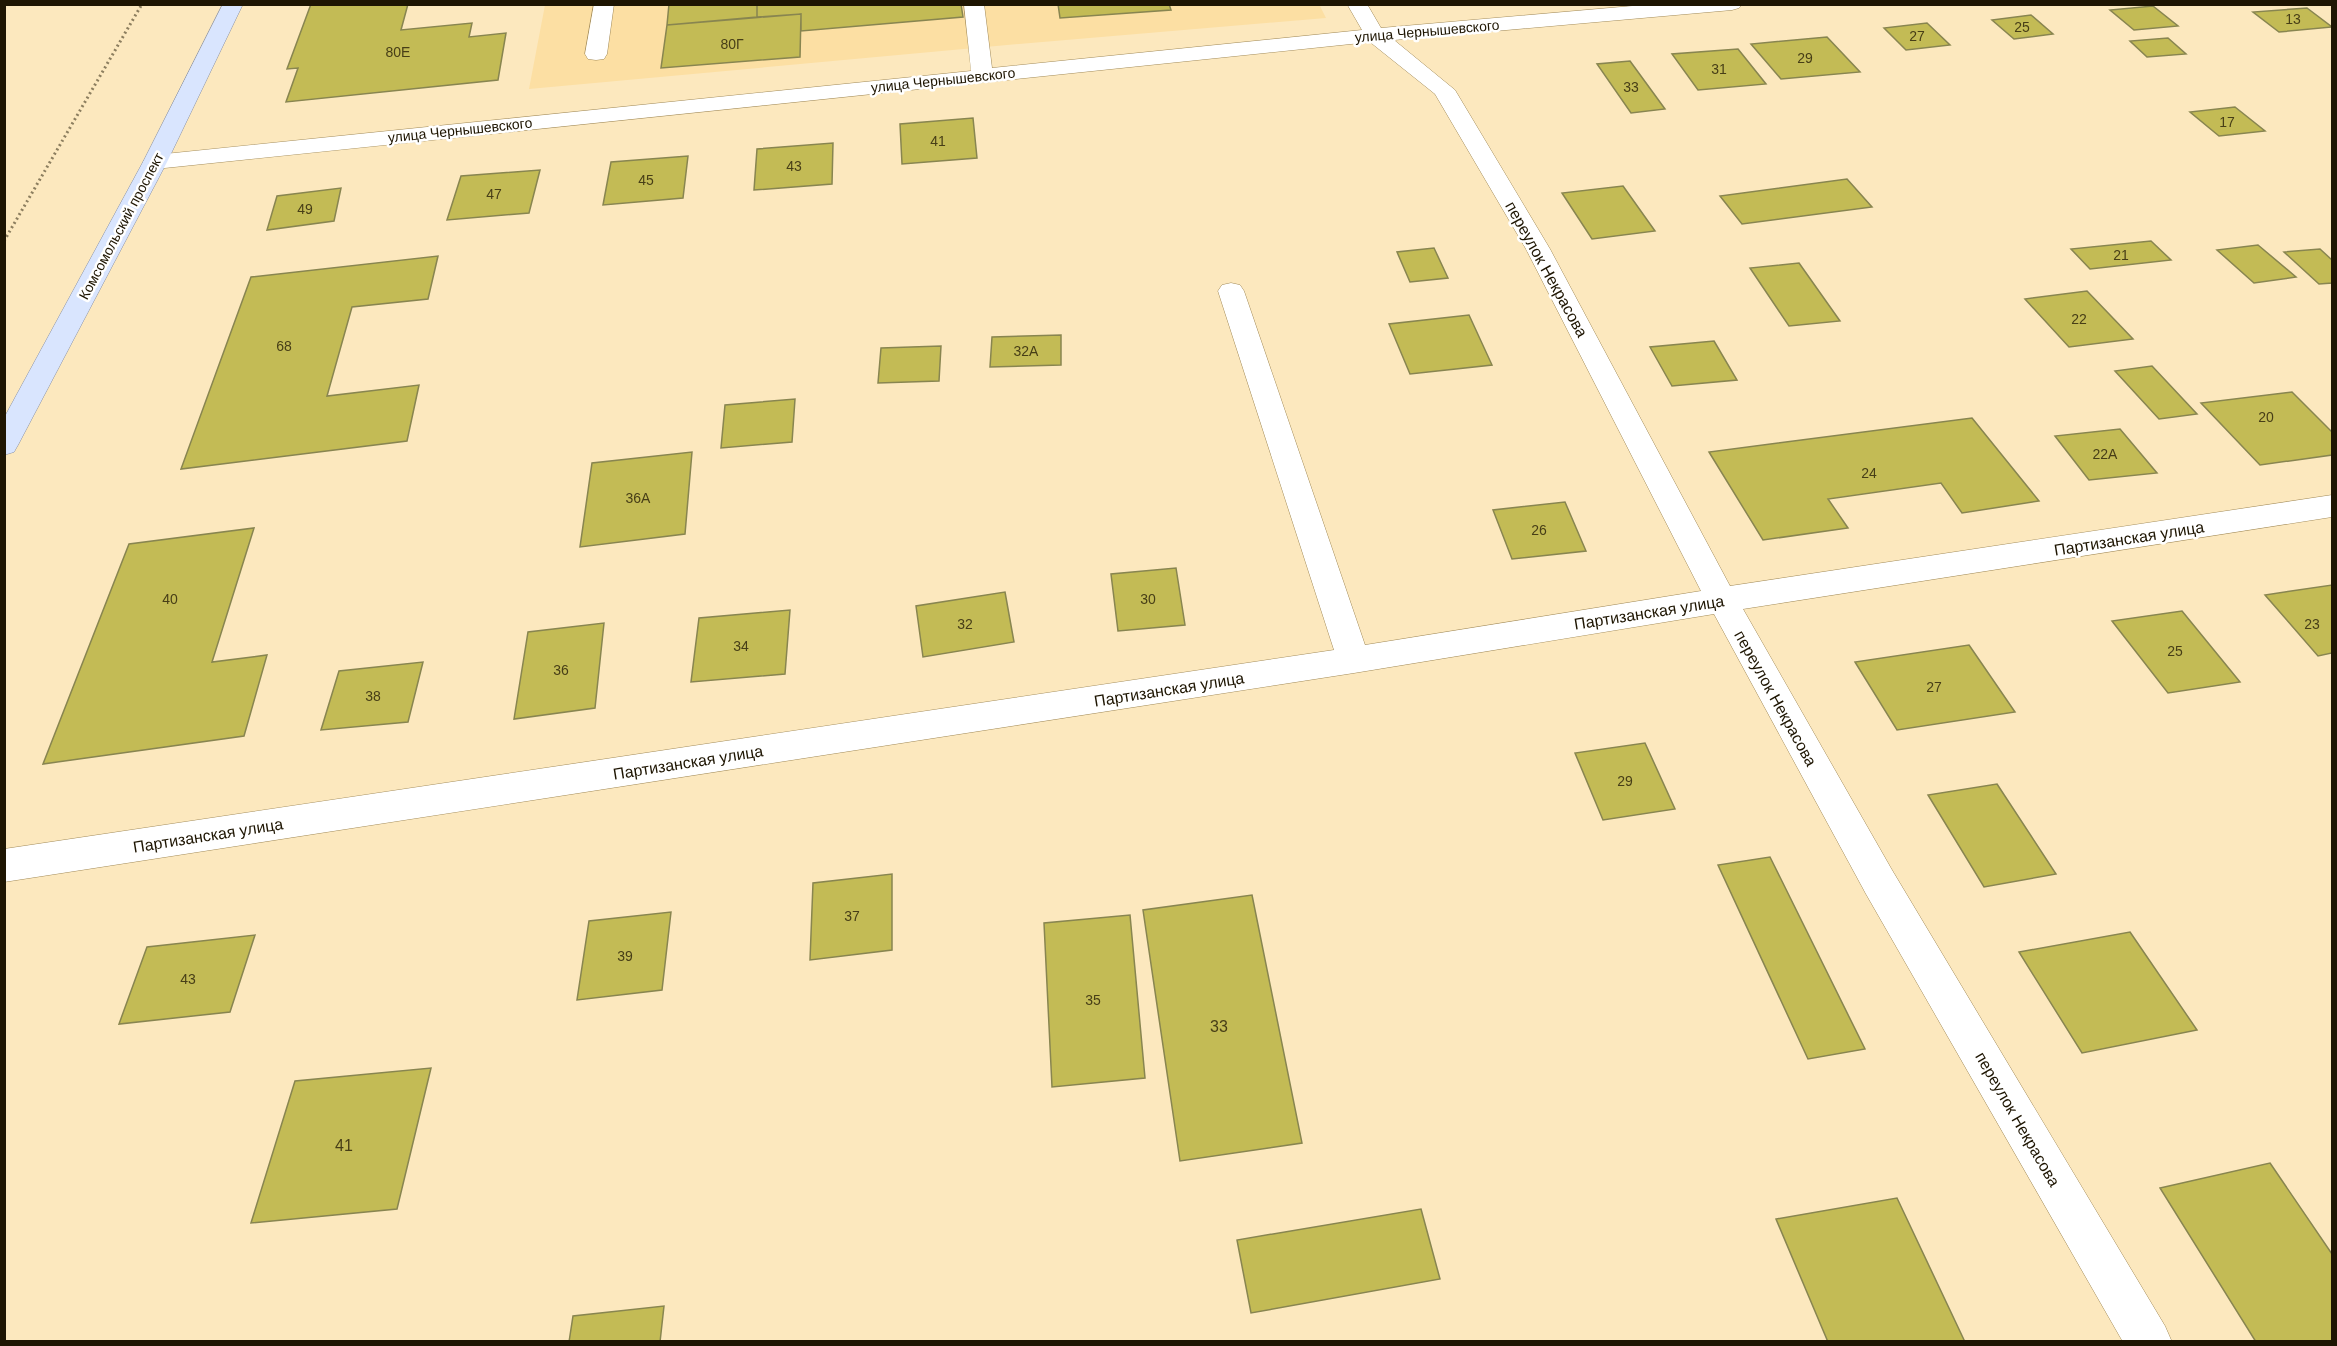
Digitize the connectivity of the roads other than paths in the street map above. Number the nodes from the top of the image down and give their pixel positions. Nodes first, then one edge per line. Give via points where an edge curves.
1 (233, 4) edge
2 (604, 4) edge
3 (974, 4) edge
4 (1357, 4) edge
5 (1732, 4) edge
6 (1570, 11) edge
7 (1375, 35) junction
8 (596, 54) dead end
9 (982, 76) junction
10 (155, 162) junction
11 (1231, 291) dead end
12 (4, 445) edge
13 (2332, 506) edge
14 (1722, 600) junction
15 (1354, 660) junction
16 (4, 866) edge
17 (2150, 1341) edge

1 - 10 main road, Комсомольский проспект
2 - 8 street
3 - 9 street
4 - 7 street, переулок Некрасова
5 - 6 street, улица Чернышевского
6 - 7 street, улица Чернышевского
7 - 9 street, улица Чернышевского
7 - 14 street, переулок Некрасова via 1444,90 1538,249
9 - 10 street, улица Чернышевского
10 - 12 main road, Комсомольский проспект
11 - 15 street
13 - 14 street, Партизанская улица
14 - 15 street, Партизанская улица
14 - 17 street, переулок Некрасова via 1879,882
15 - 16 street, Партизанская улица

